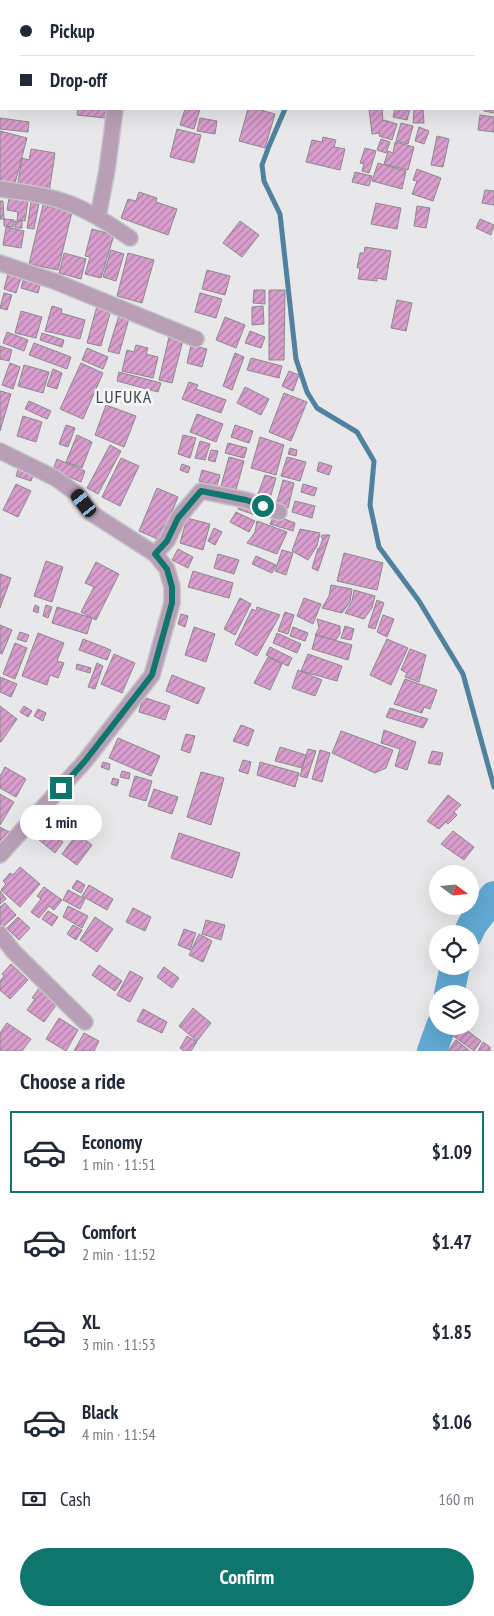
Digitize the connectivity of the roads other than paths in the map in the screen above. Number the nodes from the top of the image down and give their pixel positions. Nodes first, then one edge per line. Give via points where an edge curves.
1 (115, 110) edge
2 (0, 189) edge
3 (98, 217) junction
4 (130, 238) dead end
5 (0, 263) edge
6 (196, 339) dead end
7 (0, 451) edge
8 (280, 512) dead end
9 (155, 554) junction
10 (0, 855) edge
11 (0, 934) edge
12 (85, 1022) dead end

1 - 3 street
2 - 3 street via 63,201
3 - 4 street
5 - 6 street via 54,281
7 - 9 street via 55,478 76,493 91,513
8 - 9 street via 246,500 201,491 178,518 167,541
9 - 10 street via 167,569 172,603 152,675 85,761
11 - 12 street

